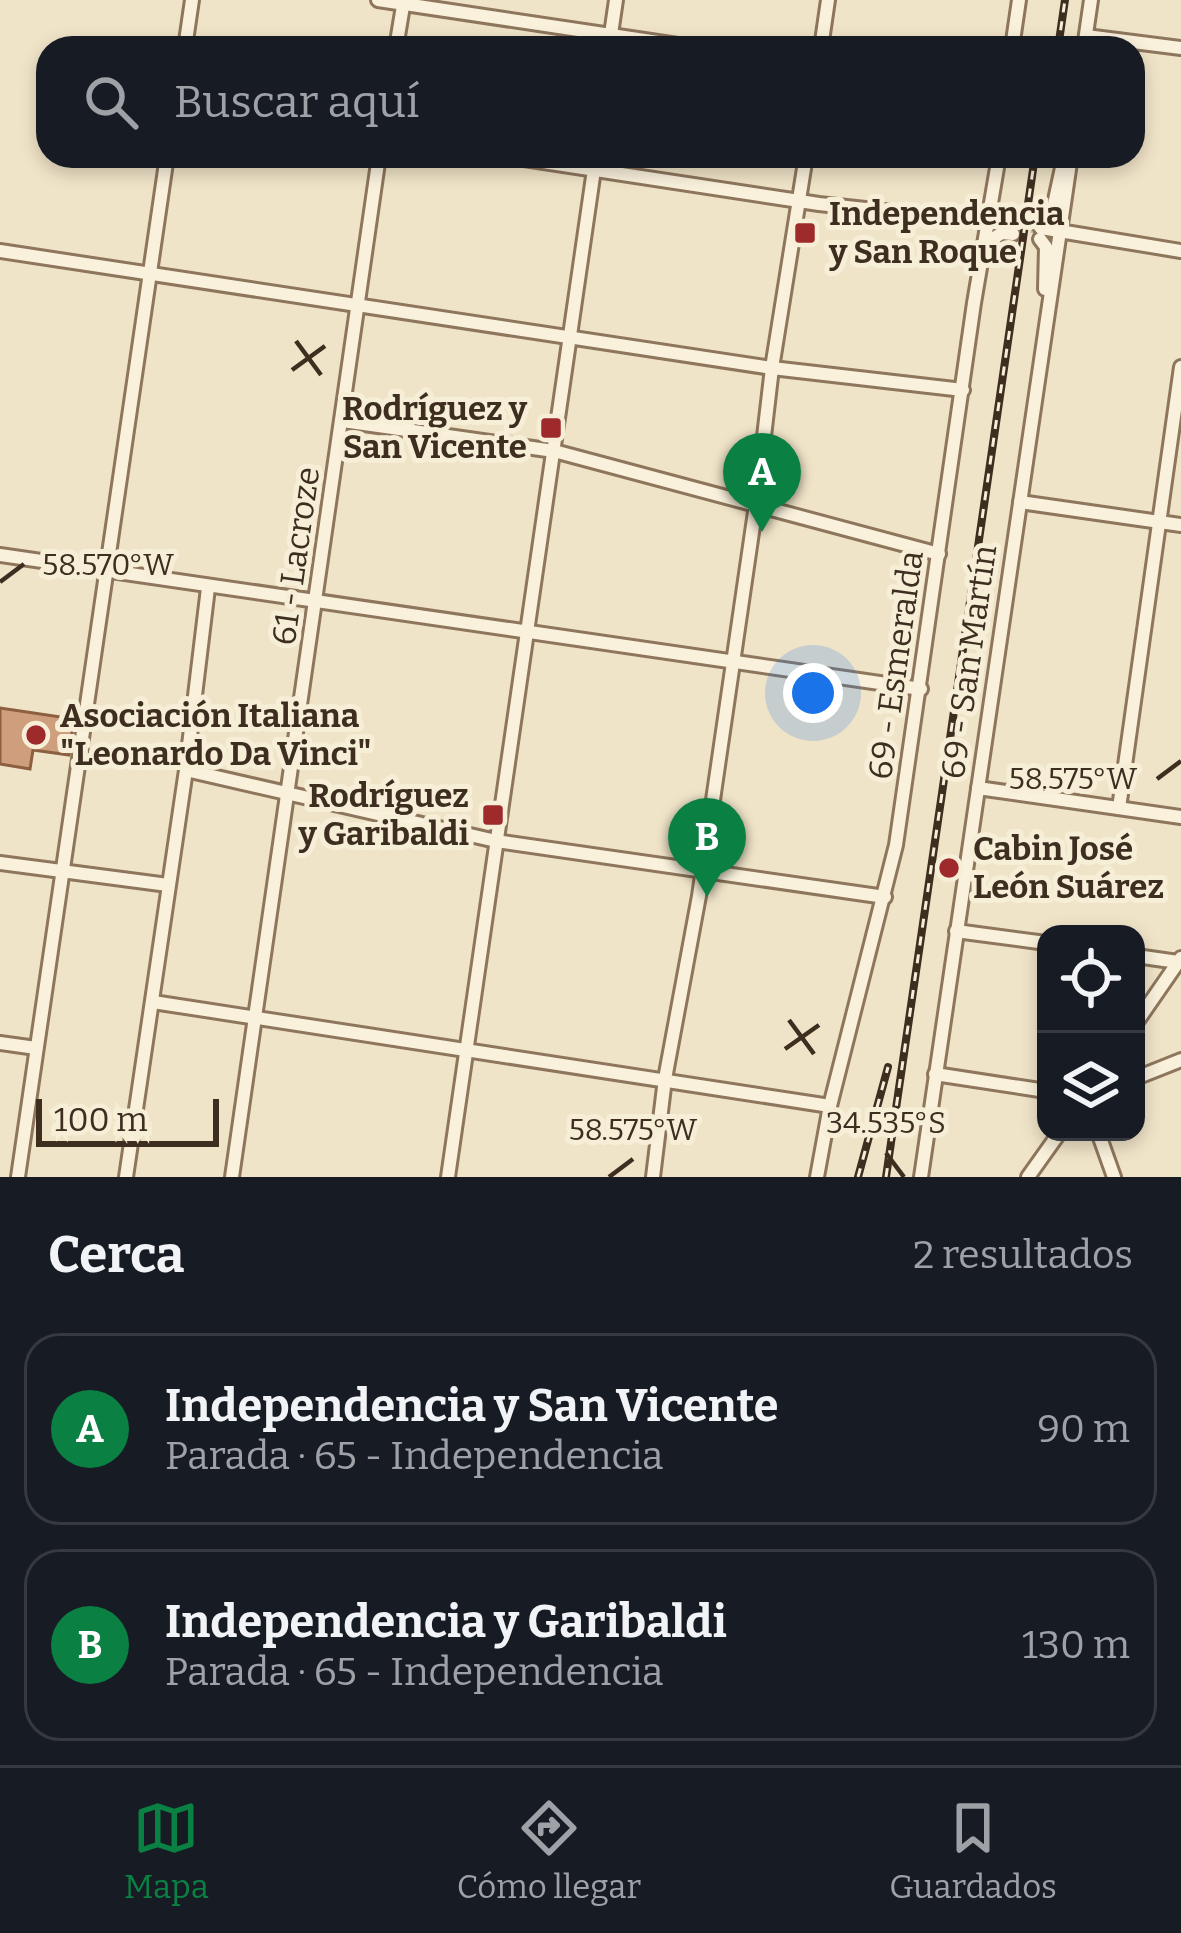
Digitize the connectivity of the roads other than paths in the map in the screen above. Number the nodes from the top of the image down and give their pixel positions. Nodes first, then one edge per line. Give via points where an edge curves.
1 (192, 0) edge
2 (377, 0) edge
3 (616, 0) edge
4 (828, 0) edge
5 (1019, 0) edge
6 (1091, 0) edge
7 (404, 2) edge
8 (187, 36) edge
9 (399, 36) edge
10 (584, 36) edge
11 (611, 36) edge
12 (822, 36) edge
13 (1014, 36) edge
14 (1086, 36) edge
15 (1145, 46) edge
16 (1181, 48) edge
17 (165, 168) edge
18 (377, 168) edge
19 (576, 168) edge
20 (594, 168) edge
21 (804, 168) edge
22 (997, 168) edge
23 (1065, 168) edge
24 (1067, 168) edge
25 (594, 171) junction
26 (800, 201) junction
27 (988, 220) junction
28 (1063, 230) junction
29 (1040, 233) junction
30 (0, 251) edge
31 (1181, 251) edge
32 (148, 274) junction
33 (357, 303) junction
34 (974, 304) junction
35 (1048, 321) junction
36 (569, 337) junction
37 (1181, 367) edge
38 (772, 368) junction
39 (963, 390) junction
40 (344, 422) junction
41 (554, 452) junction
42 (1020, 502) junction
43 (756, 505) junction
44 (1159, 521) junction
45 (1181, 525) edge
46 (939, 554) junction
47 (0, 555) edge
48 (105, 571) junction
49 (208, 588) junction
50 (317, 602) junction
51 (525, 634) junction
52 (734, 663) junction
53 (921, 689) junction
54 (186, 770) junction
55 (978, 788) junction
56 (288, 795) junction
57 (1119, 808) junction
58 (1181, 817) edge
59 (496, 841) junction
60 (0, 863) edge
61 (703, 871) junction
62 (63, 872) junction
63 (168, 885) junction
64 (885, 897) junction
65 (956, 931) junction
66 (1037, 943) edge
67 (1145, 957) edge
68 (1179, 960) edge
69 (153, 1002) junction
70 (1145, 1010) edge
71 (257, 1016) junction
72 (0, 1043) edge
73 (36, 1048) junction
74 (466, 1049) junction
75 (1181, 1060) edge
76 (935, 1074) junction
77 (1145, 1074) edge
78 (664, 1079) junction
79 (1037, 1090) edge
80 (830, 1106) junction
81 (1054, 1141) edge
82 (1101, 1141) edge
83 (18, 1177) edge
84 (126, 1177) edge
85 (232, 1177) edge
86 (448, 1177) edge
87 (653, 1177) edge
88 (817, 1177) edge
89 (921, 1177) edge
90 (1028, 1177) edge
91 (1114, 1177) edge

1 - 8 street
2 - 7 street
3 - 11 street
4 - 12 street
5 - 13 street
6 - 14 street
7 - 9 street
7 - 10 street
15 - 16 street
17 - 32 street
18 - 33 street, 61 - Lacroze
19 - 25 street
20 - 25 street
21 - 26 street
22 - 27 street, 69 - Esmeralda
23 - 29 street
24 - 28 street, 69 - San Martín
25 - 26 street
25 - 36 street
26 - 27 street
26 - 38 street
27 - 34 street, 69 - Esmeralda
27 - 34 street via 1013,229 994,238
28 - 29 street
28 - 31 street
28 - 35 street, 69 - San Martín
29 - 35 street
30 - 32 street
32 - 33 street
32 - 48 street
33 - 36 street
33 - 40 street, 61 - Lacroze
34 - 39 street, 69 - Esmeralda
35 - 42 street, 69 - San Martín
36 - 38 street
36 - 41 street
37 - 44 street
38 - 39 street
38 - 43 street
39 - 46 street, 69 - Esmeralda
40 - 41 street
40 - 50 street, 61 - Lacroze
41 - 43 street
41 - 51 street
42 - 44 street
42 - 55 street, 69 - San Martín
43 - 46 street
43 - 52 street
44 - 45 street
44 - 57 street
46 - 53 street, 69 - Esmeralda
47 - 48 street
48 - 49 street
48 - 62 street
49 - 50 street
49 - 54 street
50 - 51 street
50 - 56 street, 61 - Lacroze
51 - 52 street
51 - 59 street
52 - 53 street
52 - 61 street
53 - 64 street, 69 - Esmeralda
54 - 56 street
54 - 63 street
55 - 57 street
55 - 65 street, 69 - San Martín
56 - 59 street
56 - 71 street, 61 - Lacroze
57 - 58 street
59 - 61 street
59 - 74 street
60 - 62 street
61 - 64 street
61 - 78 street
62 - 63 street
62 - 73 street
63 - 69 street
64 - 80 street, 69 - Esmeralda
65 - 66 street
65 - 76 street, 69 - San Martín
67 - 68 street
68 - 70 street
69 - 71 street
69 - 84 street
71 - 74 street
71 - 85 street, 61 - Lacroze
72 - 73 street
73 - 83 street
74 - 78 street
74 - 86 street
75 - 77 street
76 - 79 street
76 - 89 street, 69 - San Martín
78 - 80 street
78 - 87 street
80 - 88 street, 69 - Esmeralda
81 - 90 street
82 - 91 street

